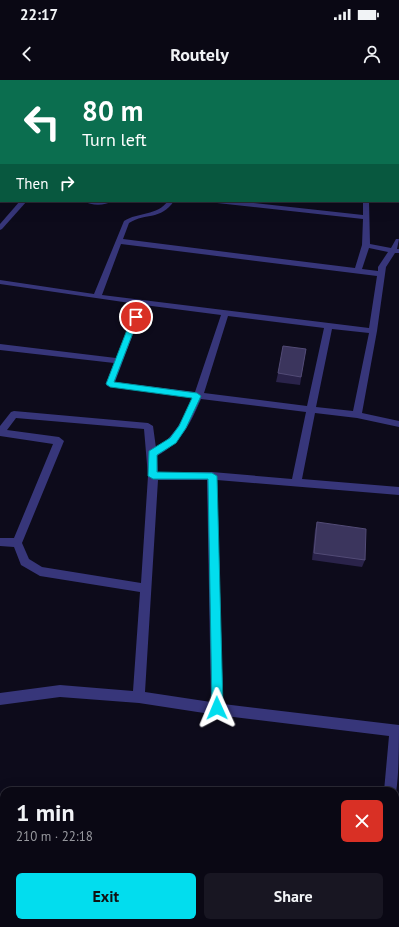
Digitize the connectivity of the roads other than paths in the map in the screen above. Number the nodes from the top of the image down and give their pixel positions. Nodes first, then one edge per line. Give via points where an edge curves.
1 (23, 202) edge
2 (94, 202) edge
3 (106, 202) edge
4 (170, 202) edge
5 (226, 202) edge
6 (366, 202) edge
7 (366, 217) junction
8 (0, 228) edge
9 (118, 241) junction
10 (399, 241) edge
11 (366, 245) junction
12 (396, 251) edge
13 (358, 271) junction
14 (381, 274) junction
15 (0, 282) edge
16 (97, 298) junction
17 (141, 303) junction
18 (225, 312) junction
19 (328, 326) junction
20 (373, 331) junction
21 (0, 347) edge
22 (119, 361) junction
23 (197, 396) junction
24 (310, 410) junction
25 (357, 415) junction
26 (399, 424) edge
27 (0, 433) edge
28 (152, 454) junction
29 (153, 476) junction
30 (212, 476) junction
31 (296, 482) junction
32 (399, 491) edge
33 (0, 542) edge
34 (17, 543) junction
35 (145, 588) junction
36 (139, 697) junction
37 (0, 699) edge
38 (217, 708) junction
39 (398, 732) edge
40 (391, 787) edge

1 - 8 street
2 - 3 street
4 - 9 street via 162,212 132,218 126,222
5 - 7 street
6 - 7 street
7 - 11 street
9 - 13 street
9 - 16 street
10 - 12 street
11 - 12 street
11 - 13 street
12 - 14 street via 382,267
13 - 14 street
14 - 20 street
15 - 16 street
16 - 17 street
17 - 18 street
17 - 22 street
18 - 19 street
18 - 23 street
19 - 20 street
19 - 24 street
20 - 25 street
21 - 22 street
22 - 23 street via 110,384
23 - 24 street
23 - 28 street via 173,441
24 - 25 street
24 - 31 street
25 - 26 street
27 - 28 street via 14,414 148,426
27 - 34 street via 59,441
28 - 29 street
29 - 30 street
29 - 35 street
30 - 31 street
30 - 38 street
31 - 32 street
33 - 34 street
34 - 35 street via 25,562 40,571
35 - 36 street
36 - 37 street via 60,691
36 - 38 street
38 - 39 street
39 - 40 street

